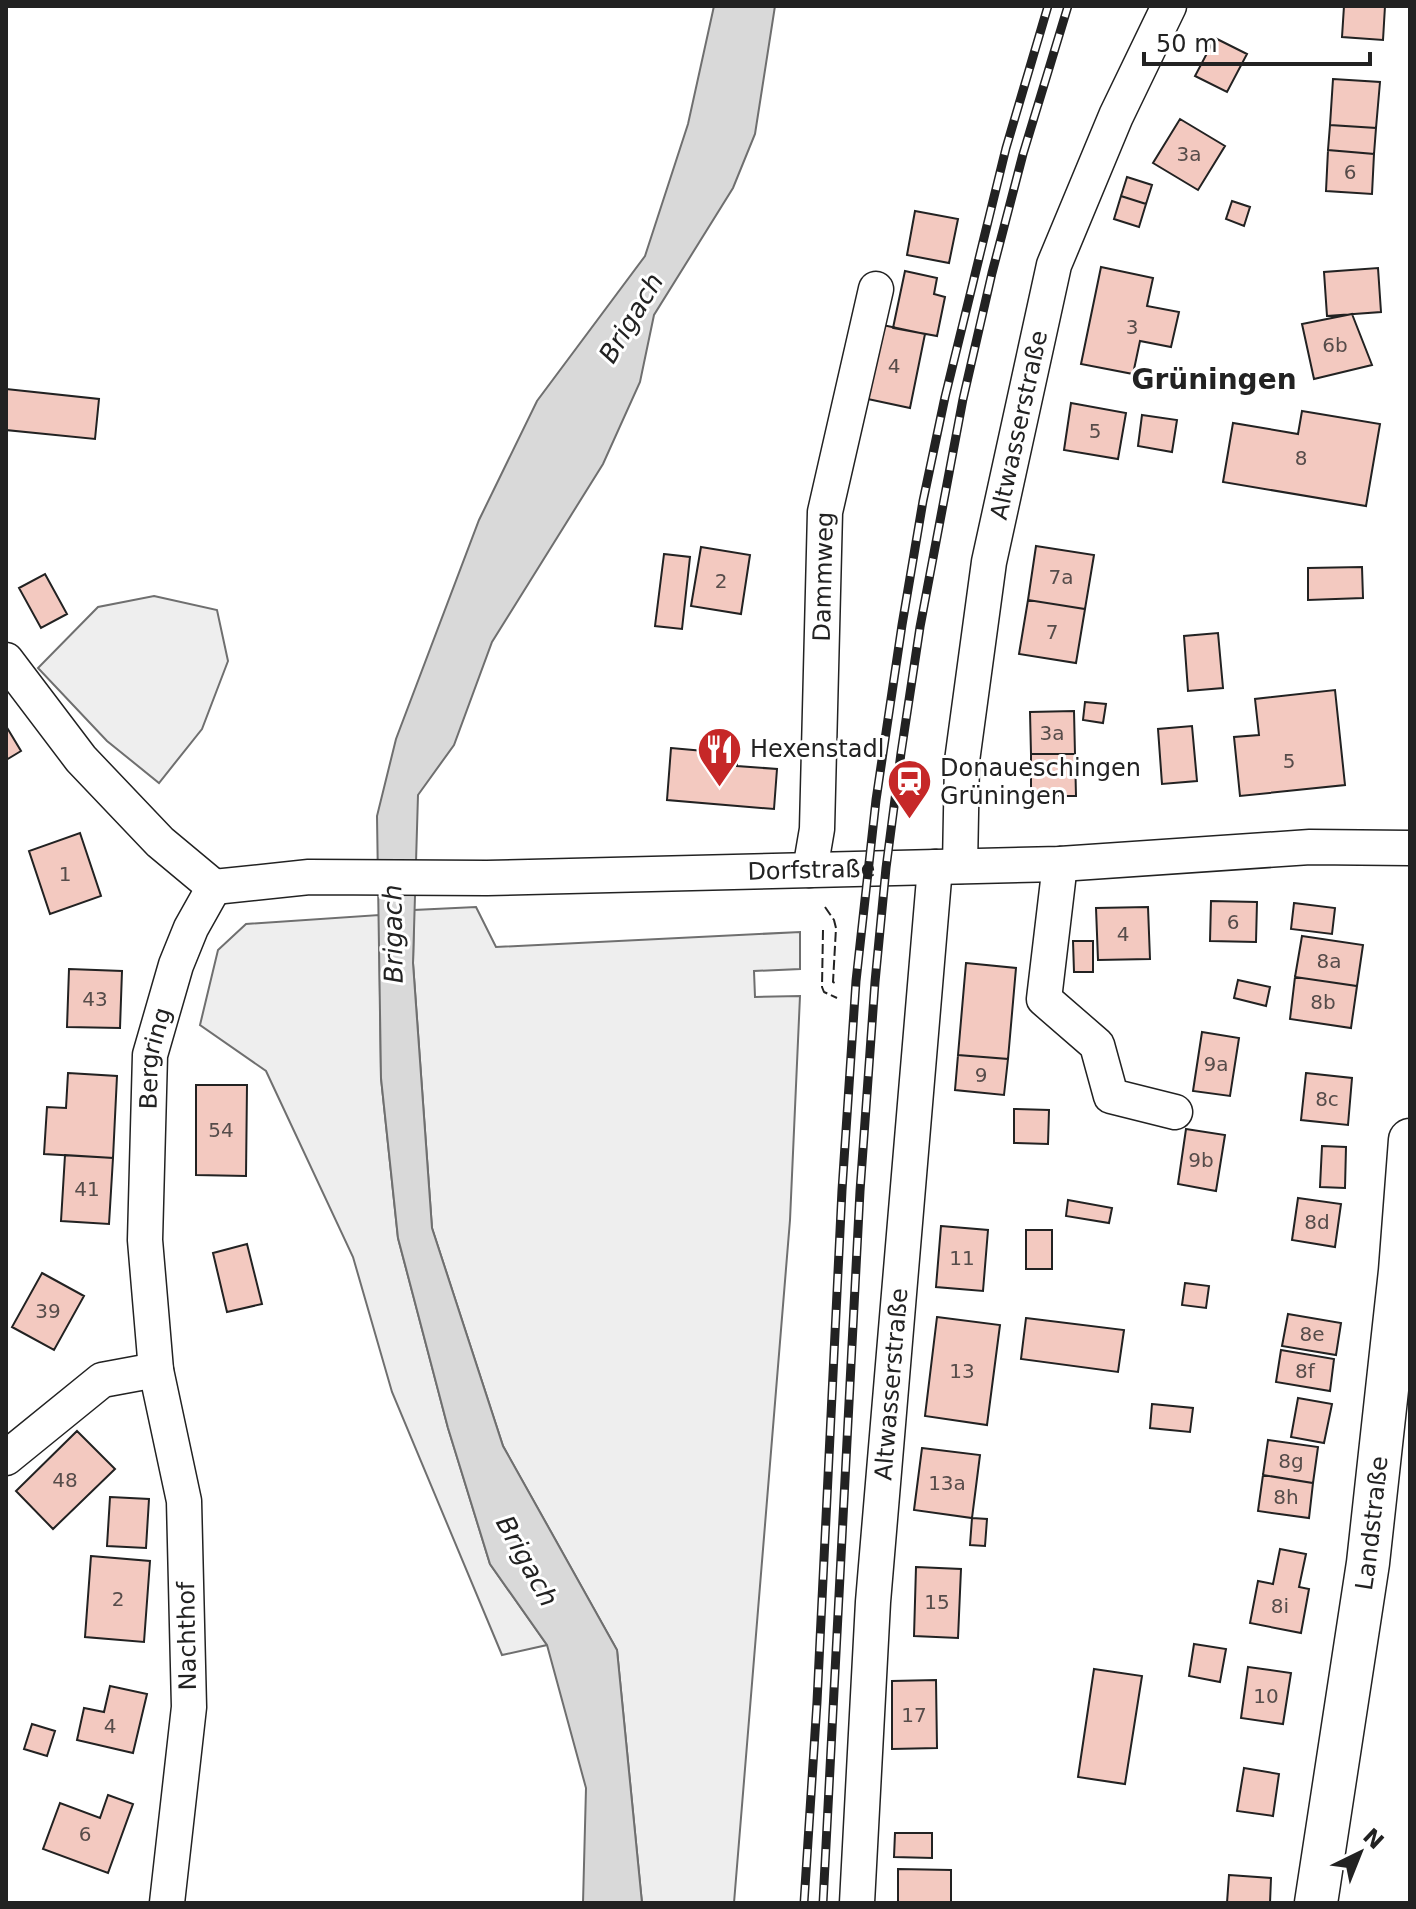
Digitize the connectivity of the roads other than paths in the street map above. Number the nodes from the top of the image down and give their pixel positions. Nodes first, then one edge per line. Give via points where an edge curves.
1 (1169, 6) edge
2 (876, 289) dead end
3 (6, 660) edge
4 (1410, 848) edge
5 (1060, 864) junction
6 (948, 867) junction
7 (810, 870) junction
8 (214, 887) junction
9 (1175, 1112) dead end
10 (1410, 1140) edge
11 (156, 1370) junction
12 (6, 1458) edge
13 (167, 1903) edge
14 (857, 1903) edge
15 (1316, 1903) edge

1 - 6 street, Altwasserstraße via 1054,265 989,562
2 - 7 street, Dammweg via 825,512 817,829
3 - 8 street via 81,759 160,842
4 - 5 street, Dorfstraße via 1310,847
5 - 6 street, Dorfstraße
5 - 9 street via 1044,999 1097,1045 1111,1096
6 - 7 street, Dorfstraße
6 - 14 street, Altwasserstraße via 873,1602
7 - 8 street, Dorfstraße via 309,877
8 - 11 street, Bergring via 176,965 150,1055 145,1240
10 - 15 main road, Landstraße via 1368,1563
11 - 12 street via 102,1380
11 - 13 street, Nachthof via 184,1501 189,1707

